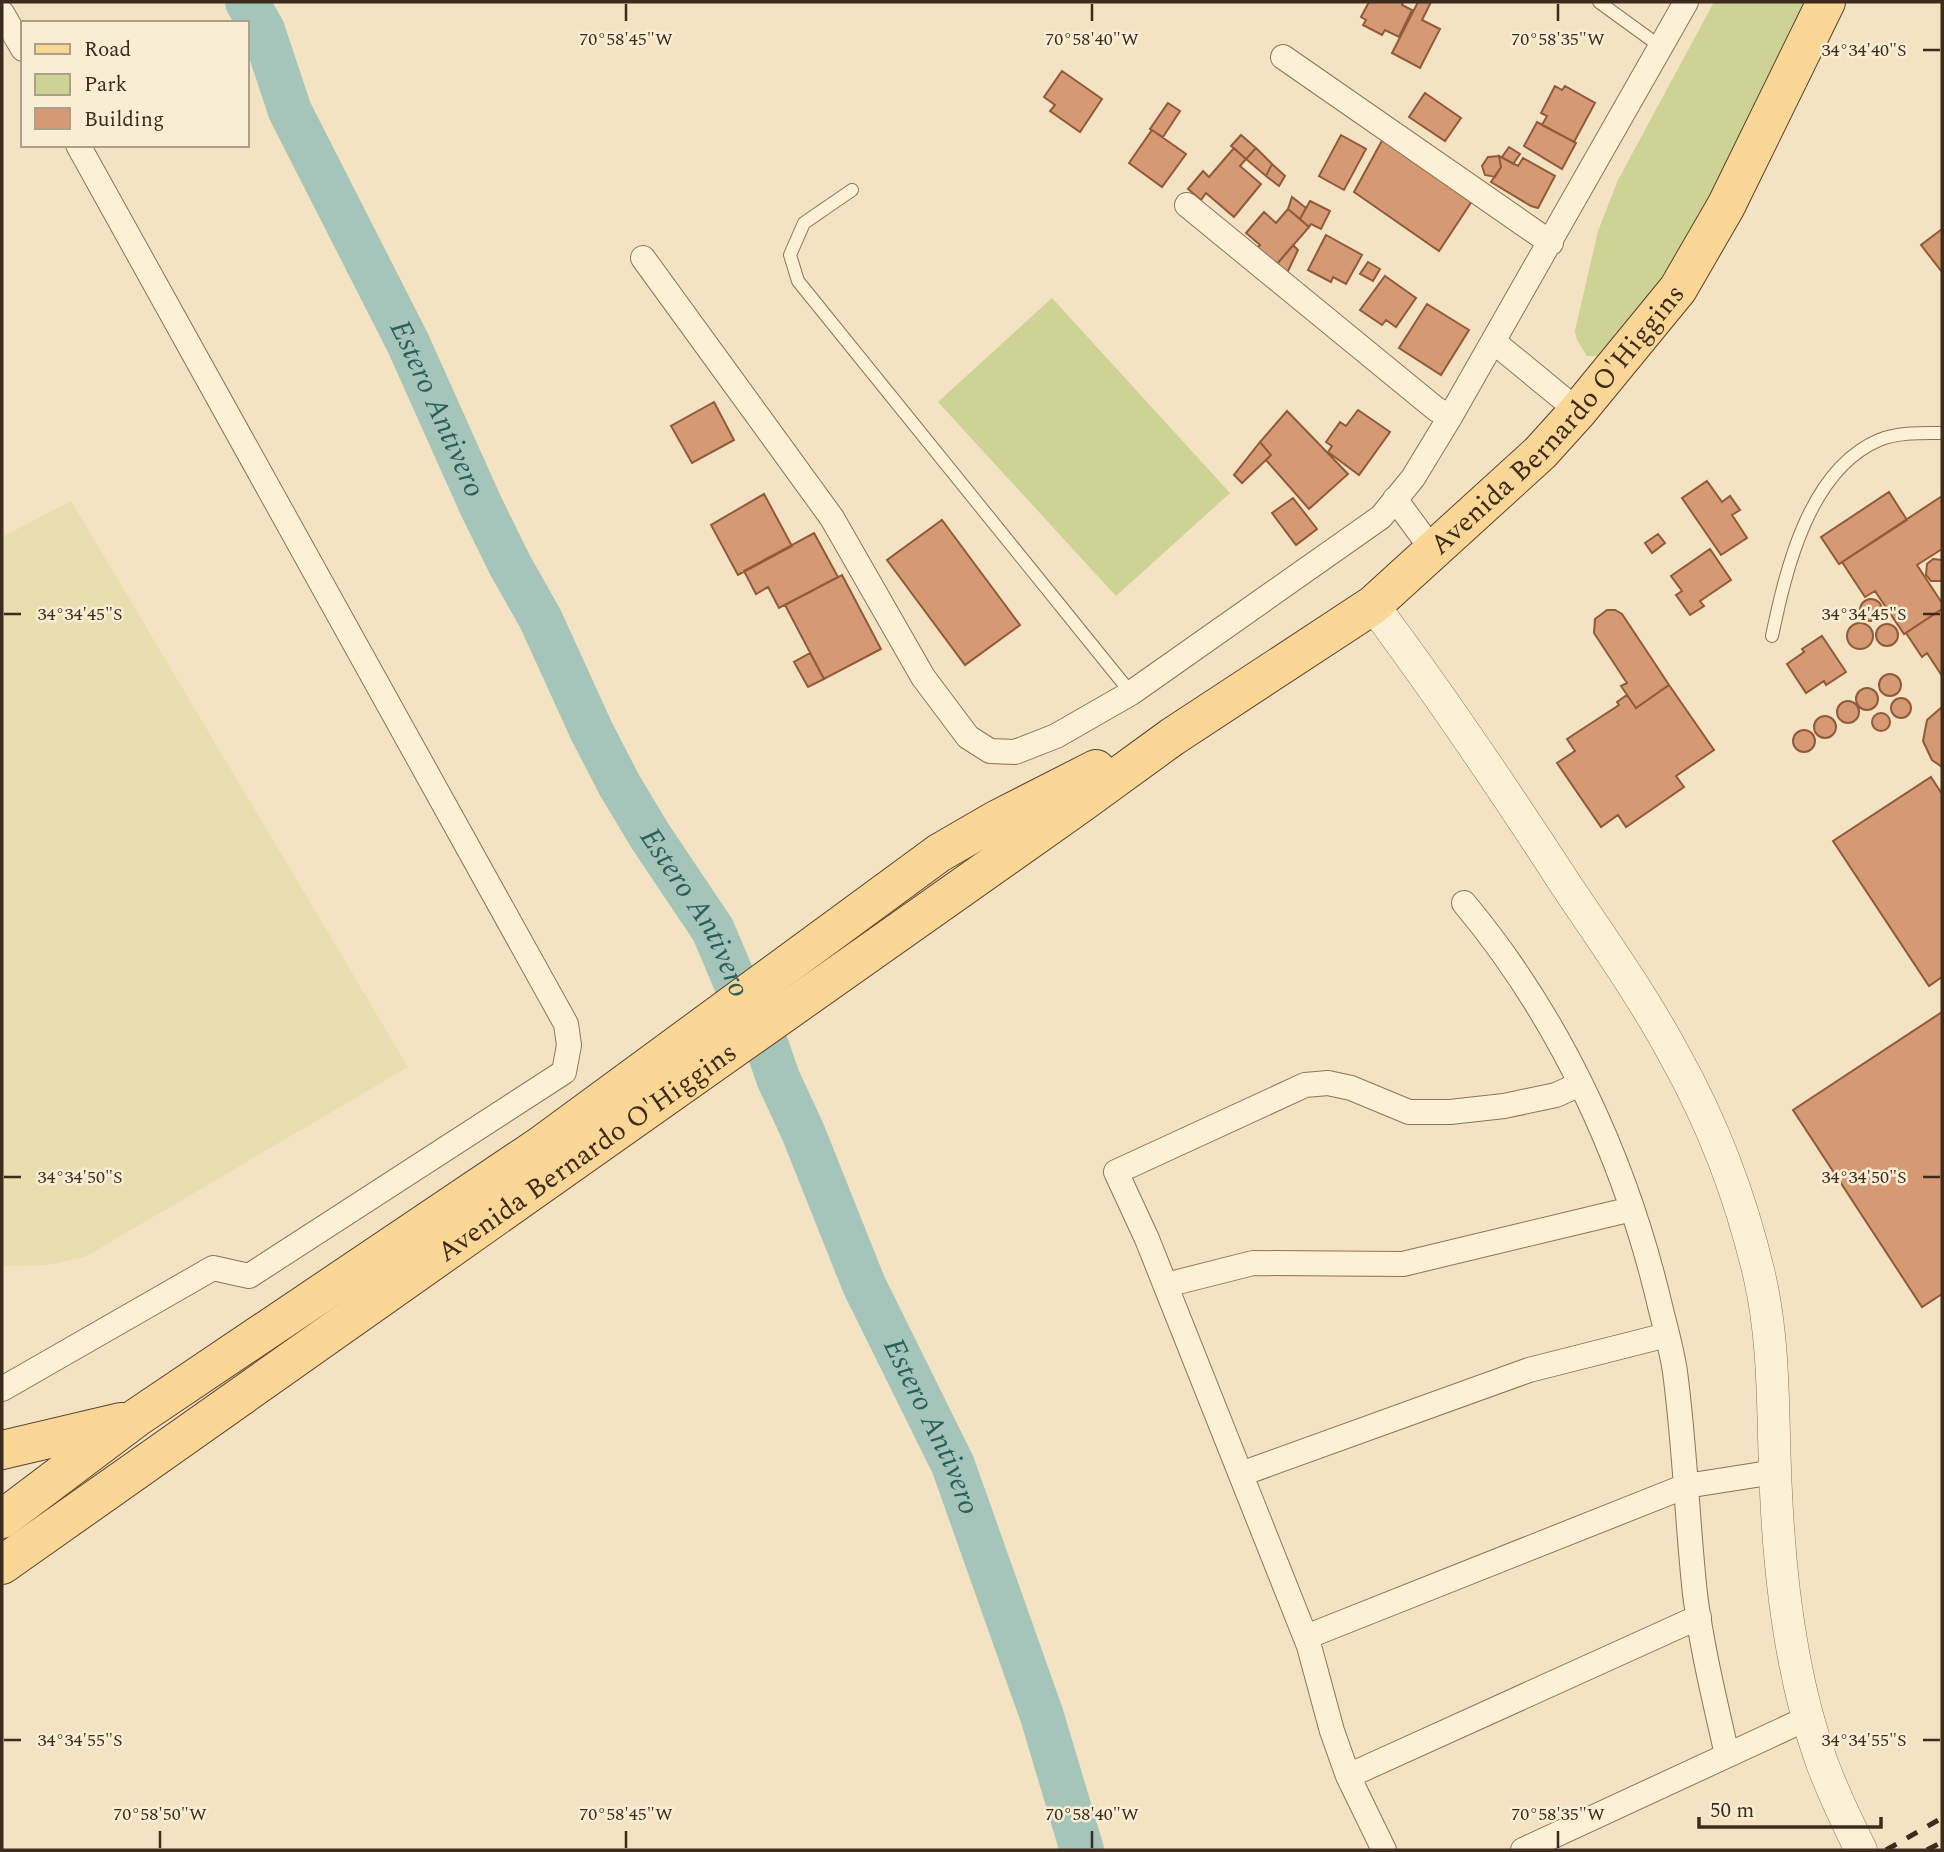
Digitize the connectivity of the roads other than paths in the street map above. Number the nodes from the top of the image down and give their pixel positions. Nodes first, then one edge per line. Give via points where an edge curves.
1 (1599, 2) edge
2 (1686, 2) edge
3 (1826, 2) edge
4 (2, 13) edge
5 (21, 46) edge
6 (1661, 47) junction
7 (1283, 57) dead end
8 (79, 147) edge
9 (852, 190) dead end
10 (1187, 205) dead end
11 (1551, 243) junction
12 (643, 258) dead end
13 (1494, 342) junction
14 (1578, 411) junction
15 (1450, 417) junction
16 (1942, 433) edge
17 (1395, 499) junction
18 (1434, 552) junction
19 (1373, 605) junction
20 (1772, 636) dead end
21 (1131, 693) junction
22 (1172, 737) junction
23 (1464, 903) dead end
24 (1580, 1084) junction
25 (554, 1155) junction
26 (1632, 1209) junction
27 (1166, 1285) junction
28 (1667, 1335) junction
29 (2, 1389) edge
30 (136, 1418) junction
31 (2, 1450) edge
32 (1776, 1472) junction
33 (1241, 1474) junction
34 (1686, 1486) junction
35 (2, 1519) edge
36 (2, 1565) edge
37 (1699, 1617) junction
38 (1306, 1637) junction
39 (1808, 1718) junction
40 (1727, 1755) junction
41 (1348, 1776) junction
42 (1384, 1850) edge
43 (1523, 1850) edge
44 (1861, 1850) edge

1 - 6 lane
2 - 6 street
3 - 14 main road, Avenida Bernardo O'Higgins via 1726,206 1678,289
4 - 5 street
6 - 11 street
7 - 11 street
8 - 29 street via 566,1024 569,1045 564,1072 249,1276 213,1268
9 - 21 lane via 804,223 790,255 797,281
10 - 15 street
11 - 13 street
12 - 21 street via 832,518 923,677 968,737 990,751 1015,752 1056,736
13 - 14 street
13 - 15 street
14 - 18 main road, Avenida Bernardo O'Higgins
15 - 17 street
16 - 20 lane via 1909,433 1879,440 1849,460 1822,491 1797,542
17 - 18 street
17 - 21 street via 1381,517
18 - 19 main road, Avenida Bernardo O'Higgins
19 - 22 main road, Avenida Bernardo O'Higgins
19 - 32 street via 1592,924 1652,1016 1696,1096 1732,1183 1759,1275 1772,1362
22 - 25 main road, Avenida Bernardo O'Higgins via 966,885
22 - 25 main road, Avenida Bernardo O'Higgins via 1092,771 939,853
23 - 24 street via 1522,978
24 - 26 street
24 - 27 street via 1556,1095 1504,1107 1450,1112 1409,1112 1351,1088 1305,1085 1116,1172
25 - 30 main road, Avenida Bernardo O'Higgins
25 - 36 main road, Avenida Bernardo O'Higgins
26 - 27 street via 1403,1264 1254,1263
26 - 28 street
27 - 33 street
28 - 33 street via 1529,1370
28 - 34 street via 1675,1370
30 - 31 main road
30 - 35 main road, Avenida Bernardo O'Higgins
32 - 34 street
32 - 39 street via 1788,1624
33 - 38 street
34 - 37 street
34 - 38 street
37 - 40 street
37 - 41 street
38 - 41 street
39 - 40 street
39 - 44 street via 1821,1762
40 - 43 street
41 - 42 street

